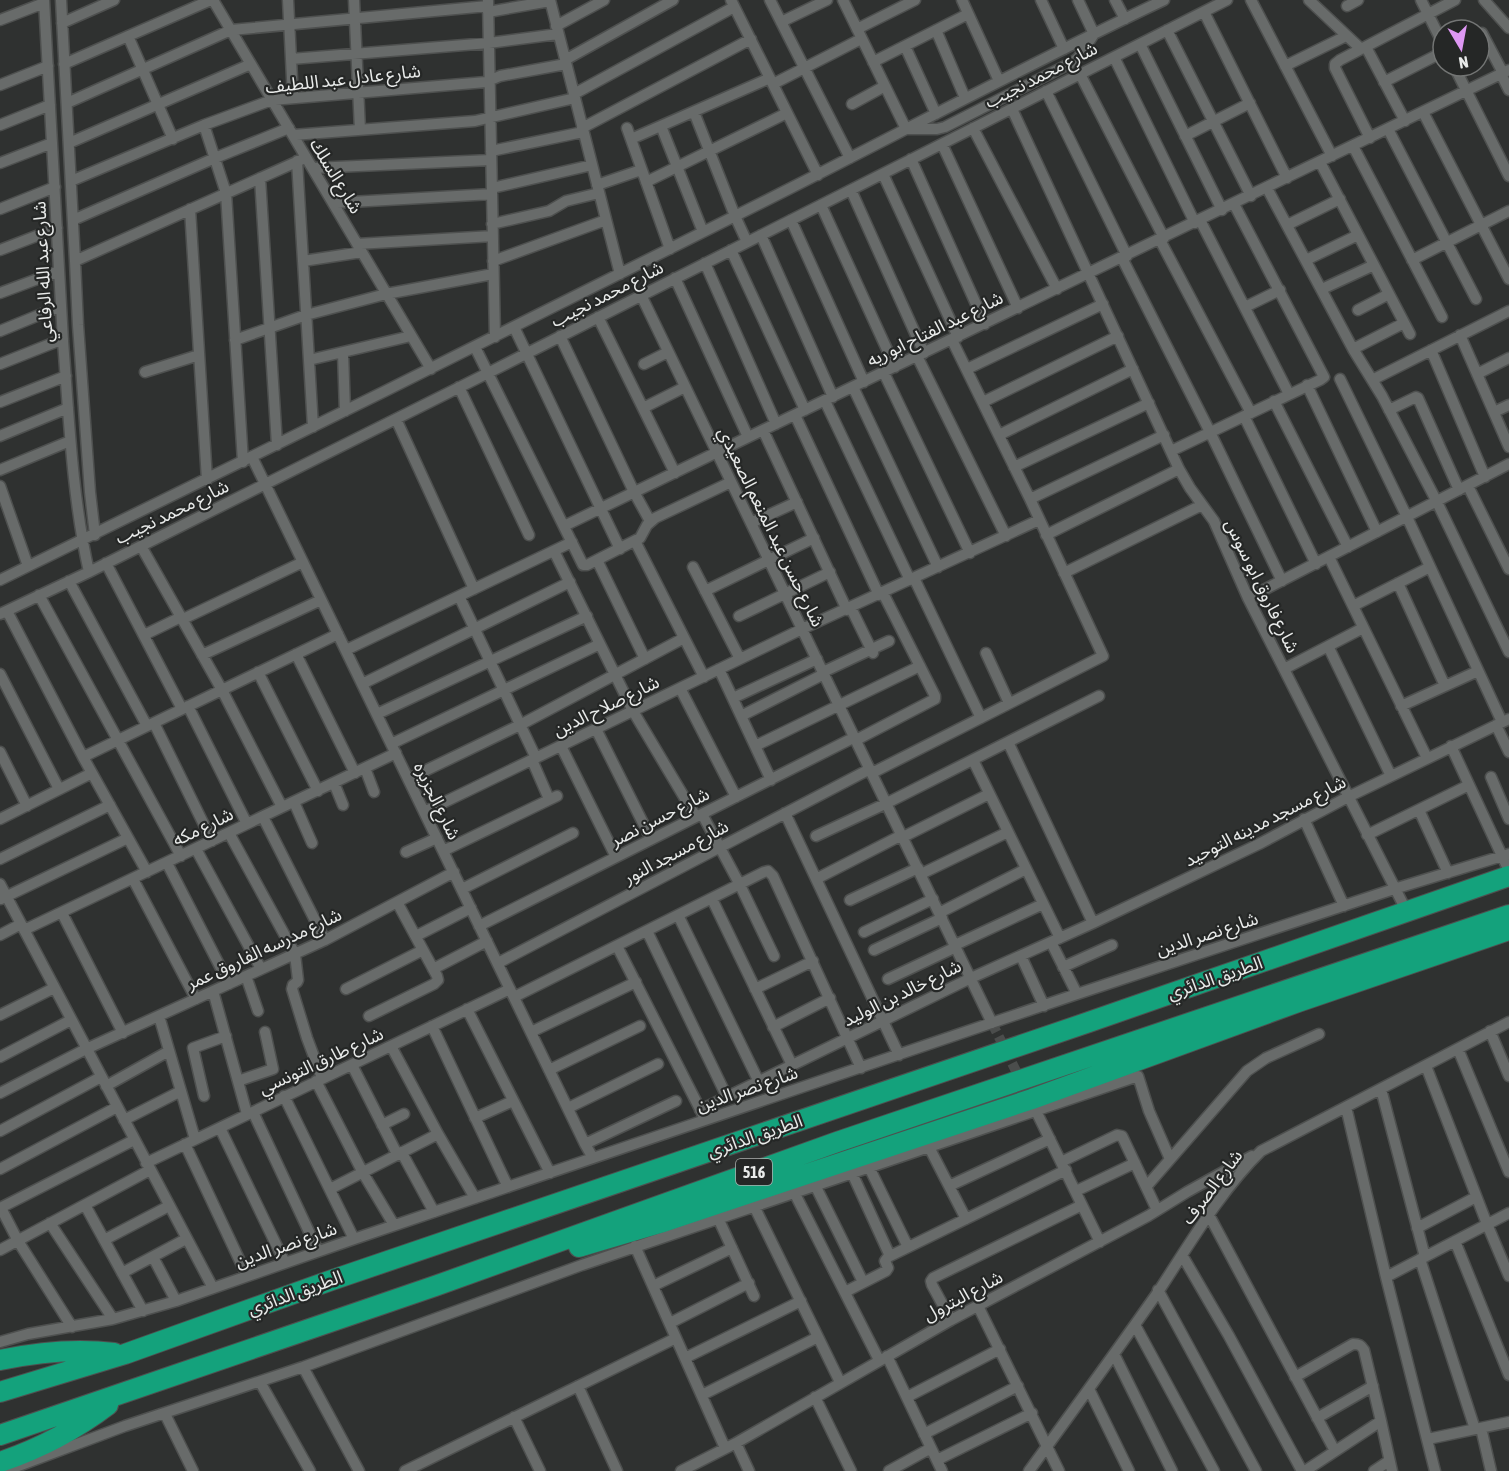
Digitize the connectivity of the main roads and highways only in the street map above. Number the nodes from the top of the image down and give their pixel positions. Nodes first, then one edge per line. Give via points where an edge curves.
1 (1509, 876) edge
2 (1509, 915) edge
3 (1509, 930) edge
4 (435, 1286) junction
5 (125, 1354) junction
6 (0, 1360) edge
7 (126, 1391) junction
8 (0, 1392) edge
9 (0, 1435) edge
10 (0, 1462) edge

1 - 5 highway, الطريق الدائري / 516
2 - 4 highway, الطريق الدائري / 516 via 837,1142
3 - 4 highway, الطريق الدائري / 516 via 1032,1099 660,1223
4 - 7 highway, الطريق الدائري / 516
5 - 6 highway via 62,1351
5 - 8 highway, الطريق الدائري / 516
7 - 9 highway, الطريق الدائري / 516
7 - 10 highway via 53,1440

